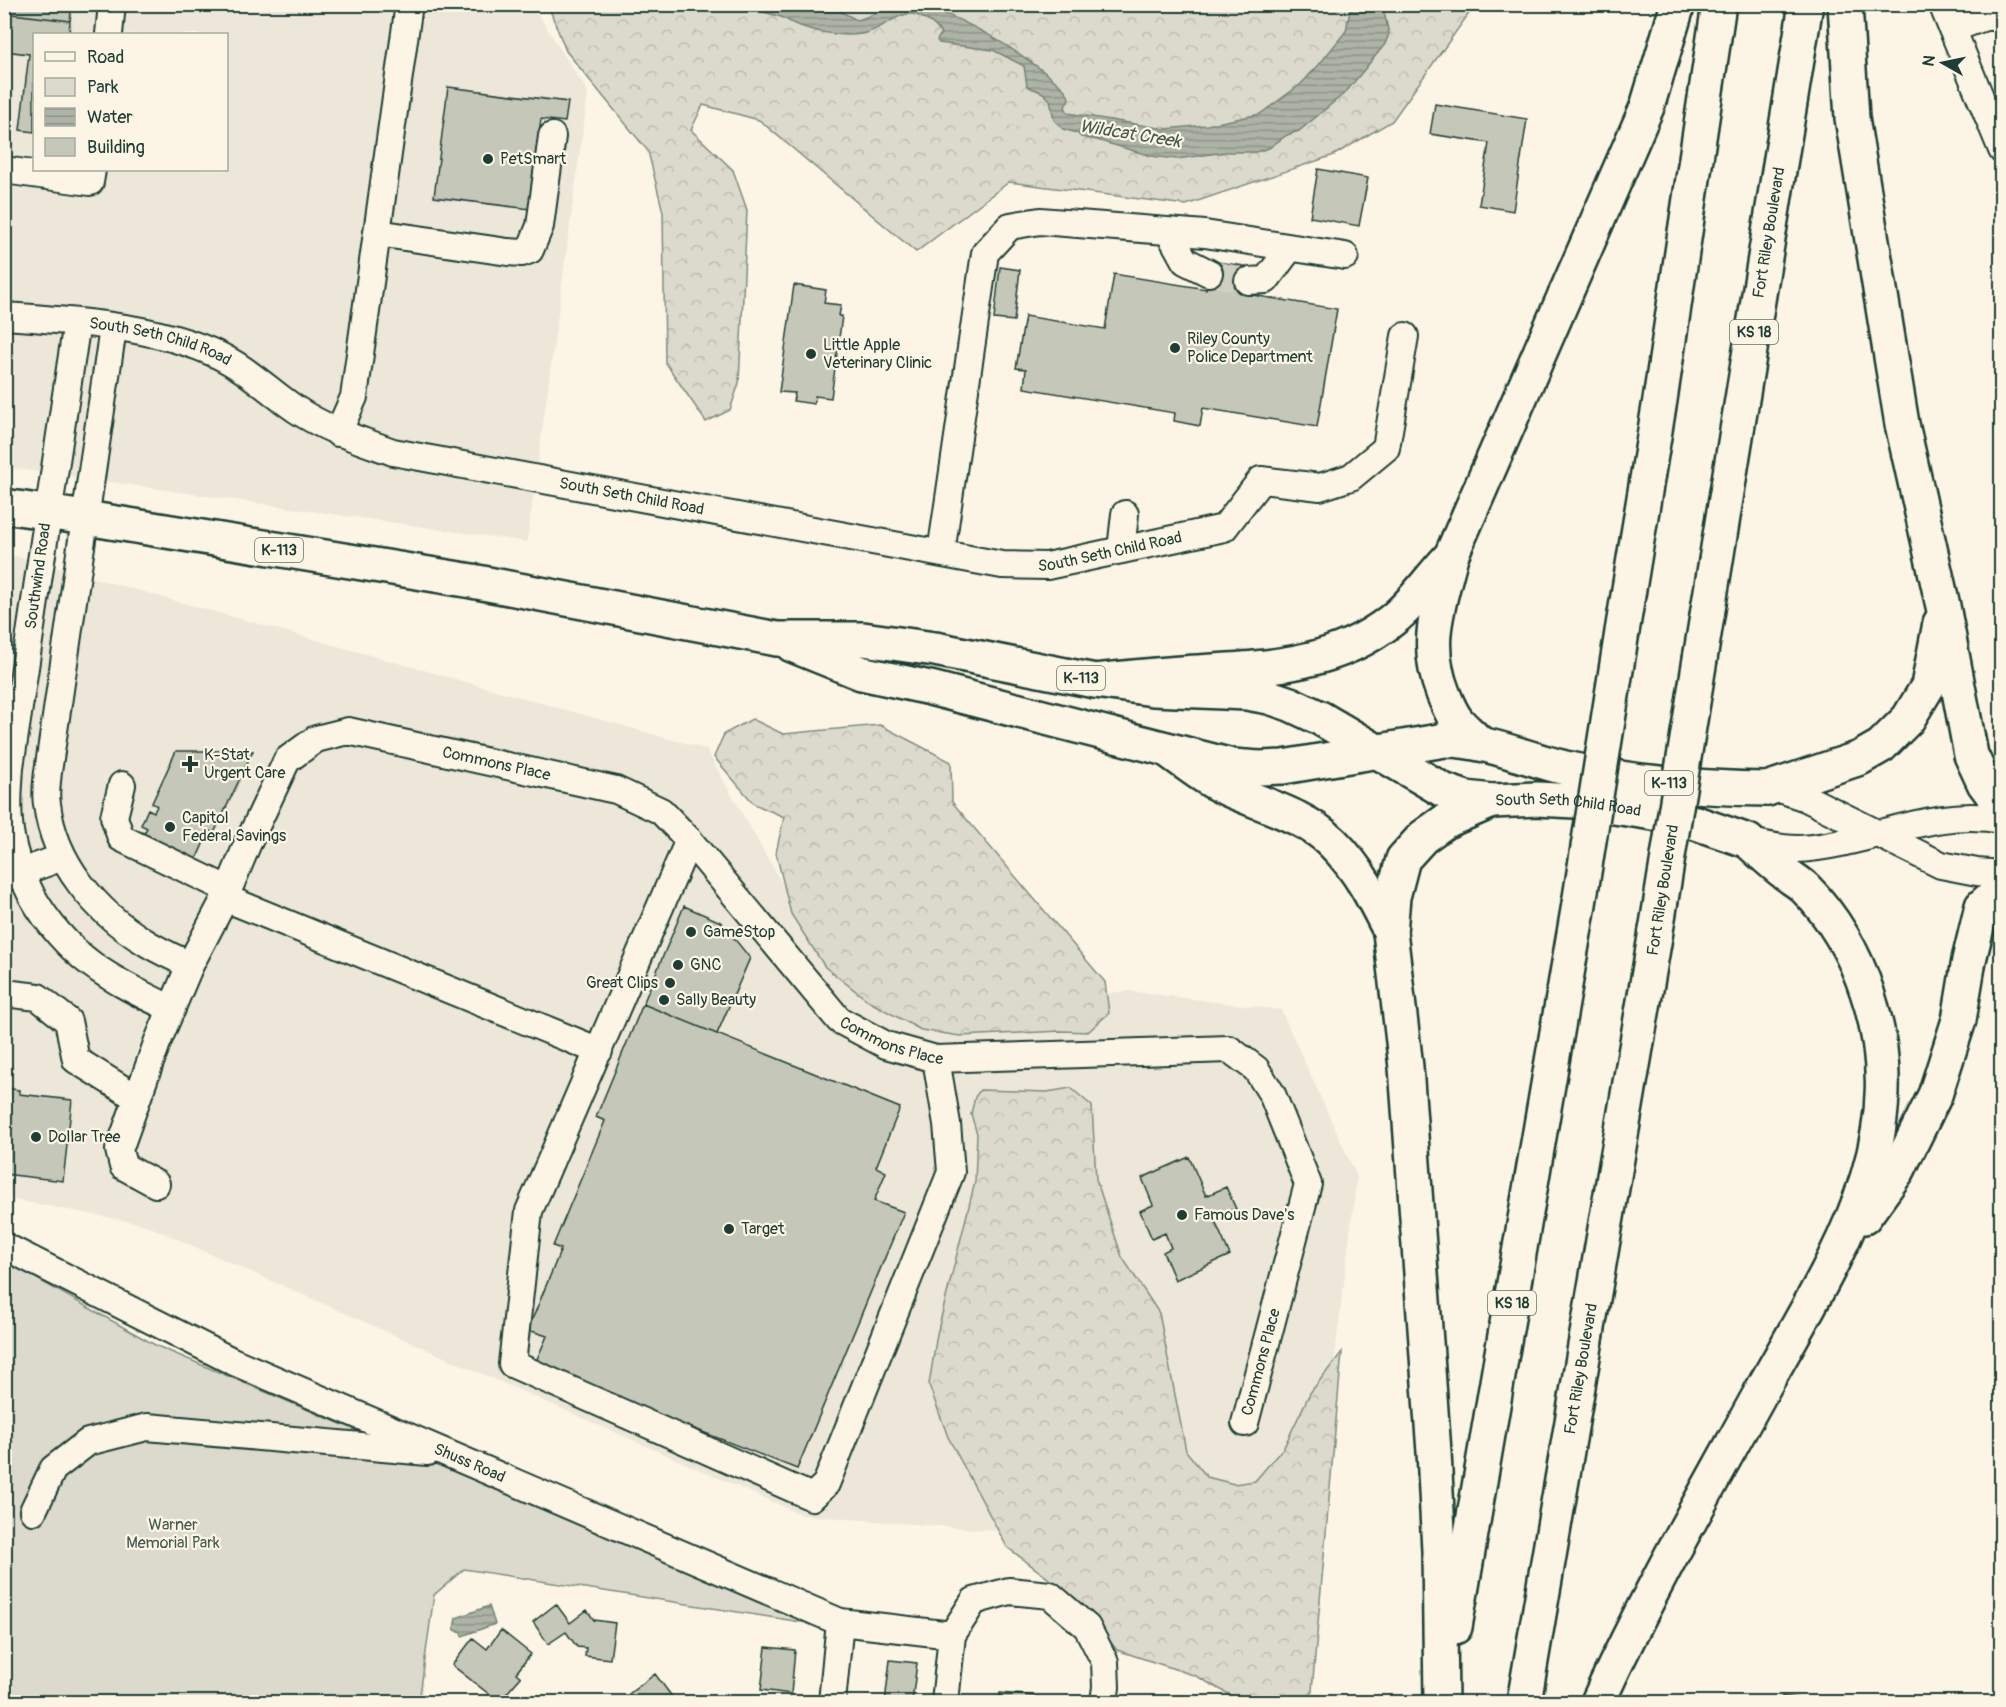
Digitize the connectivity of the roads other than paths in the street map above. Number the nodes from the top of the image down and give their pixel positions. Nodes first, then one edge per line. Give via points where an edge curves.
1 (112, 4) edge
2 (409, 4) edge
3 (1678, 4) edge
4 (1719, 4) edge
5 (1806, 4) edge
6 (1845, 4) edge
7 (1942, 4) edge
8 (2001, 17) edge
9 (1952, 28) junction
10 (109, 33) edge
11 (552, 136) dead end
12 (2001, 150) edge
13 (4, 171) edge
14 (92, 171) edge
15 (1169, 232) junction
16 (377, 233) junction
17 (1290, 248) junction
18 (1345, 256) dead end
19 (1209, 273) tunnel mouth
20 (1248, 281) tunnel mouth
21 (4, 316) edge
22 (77, 321) junction
23 (113, 328) junction
24 (1405, 336) dead end
25 (338, 433) junction
26 (4, 506) edge
27 (47, 512) junction
28 (1125, 514) dead end
29 (86, 518) junction
30 (1121, 550) junction
31 (941, 553) junction
32 (1451, 556) junction
33 (1943, 606) junction
34 (777, 639) junction
35 (1095, 681) junction
36 (1478, 742) junction
37 (1166, 749) junction
38 (1374, 751) junction
39 (122, 785) dead end
40 (1767, 789) junction
41 (1492, 801) junction
42 (2001, 807) edge
43 (2001, 819) edge
44 (1876, 833) junction
45 (689, 840) junction
46 (1748, 841) junction
47 (63, 857) junction
48 (2001, 874) edge
49 (12, 876) edge
50 (2001, 888) edge
51 (227, 894) junction
52 (1390, 932) junction
53 (190, 965) junction
54 (4, 993) edge
55 (172, 1009) junction
56 (599, 1051) junction
57 (936, 1059) junction
58 (137, 1098) junction
59 (156, 1184) dead end
60 (4, 1246) edge
61 (1838, 1252) junction
62 (1245, 1423) dead end
63 (453, 1454) junction
64 (33, 1511) dead end
65 (840, 1622) junction
66 (952, 1635) junction
67 (832, 1702) edge
68 (945, 1702) edge
69 (1104, 1702) edge
70 (1441, 1702) edge
71 (1524, 1702) edge
72 (1598, 1702) edge

1 - 10 street
2 - 16 street
3 - 32 main road via 1647,107
4 - 70 main road, KS 18, bridge via 1580,904
5 - 71 main road, Fort Riley Boulevard / KS 18, bridge via 1656,931
6 - 33 main road via 1852,117 1877,271 1902,424
7 - 9 street
8 - 9 street via 1985,17
9 - 12 street
11 - 16 street via 540,226 530,250 522,253
13 - 14 street via 90,182
15 - 17 street
15 - 19 street via 1185,261
15 - 31 street via 1040,221 1010,226 985,253
16 - 25 street via 354,397
17 - 18 street
17 - 20 street via 1266,280
21 - 22 street, South Seth Child Road
22 - 23 street, South Seth Child Road
22 - 27 street, Southwind Road
23 - 25 street, South Seth Child Road via 184,341 231,362 298,411
23 - 29 street
24 - 30 street, South Seth Child Road via 1386,448 1351,477 1320,487 1261,480 1224,528
25 - 31 street, South Seth Child Road via 393,452
26 - 27 main road, South Seth Child Road / K-113
27 - 29 main road, South Seth Child Road / K-113
27 - 49 street, Southwind Road via 10,767
28 - 30 street
29 - 34 main road, South Seth Child Road / K-113 via 472,581
29 - 47 street via 48,772 46,802
30 - 31 street, South Seth Child Road via 1047,566 1002,565
32 - 35 main road via 1392,621 1368,637 1323,656 1253,670
32 - 36 main road via 1432,644 1437,677 1447,703
33 - 40 main road via 1928,686 1908,719 1881,746 1860,758
33 - 42 main road via 1971,755 1983,783
34 - 35 main road, South Seth Child Road / K-113 via 863,639 925,647
34 - 37 main road, South Seth Child Road / K-113 via 861,673
35 - 38 main road, South Seth Child Road / K-113 via 1269,697 1320,718
36 - 38 main road, South Seth Child Road / K-113 via 1445,740
36 - 40 main road, South Seth Child Road / K-113 via 1571,769 1630,779
37 - 38 main road, South Seth Child Road / K-113 via 1232,766 1259,768
37 - 52 main road via 1218,785 1283,812 1332,842 1369,889
38 - 41 main road, South Seth Child Road / K-113 via 1443,790
39 - 51 street via 114,817 121,838
40 - 44 street, South Seth Child Road / K-113 via 1806,798
41 - 46 main road, South Seth Child Road / K-113 via 1575,801 1653,813
41 - 52 main road via 1444,822 1403,859 1393,897
43 - 44 street, South Seth Child Road / K-113 via 1941,819
44 - 46 street, South Seth Child Road / K-113 via 1797,849
44 - 48 street, South Seth Child Road / K-113 via 1941,865
45 - 51 street, Commons Place via 662,811 616,790 348,731 316,739 287,760
45 - 56 street
45 - 57 street, Commons Place via 839,1020 886,1045
46 - 61 main road via 1804,887 1844,937 1874,1012 1882,1058 1879,1136 1862,1195
47 - 49 street
47 - 53 street via 75,878 118,924
49 - 55 street, Southwind Road via 64,942 83,959 129,989
50 - 61 main road via 1982,906 1959,1020 1935,1095 1898,1170
51 - 53 street, Commons Place
51 - 56 street
52 - 70 main road via 1407,1067 1434,1452
53 - 55 street, Commons Place
54 - 58 street via 38,997 68,1021 76,1060
55 - 58 street, Commons Place
56 - 57 street via 529,1211 512,1364 812,1497 826,1484 951,1172
57 - 62 street, Commons Place via 1229,1049 1256,1069 1272,1095 1308,1184
58 - 59 street, Commons Place via 119,1150 123,1166
60 - 63 street, Shuss Road via 232,1361
61 - 72 main road via 1694,1513
63 - 64 street via 147,1427 88,1442 52,1469
63 - 65 street, Shuss Road
65 - 66 street, Shuss Road
65 - 67 street
66 - 68 street
66 - 69 street via 974,1601 1009,1591 1050,1595 1088,1627 1106,1662

